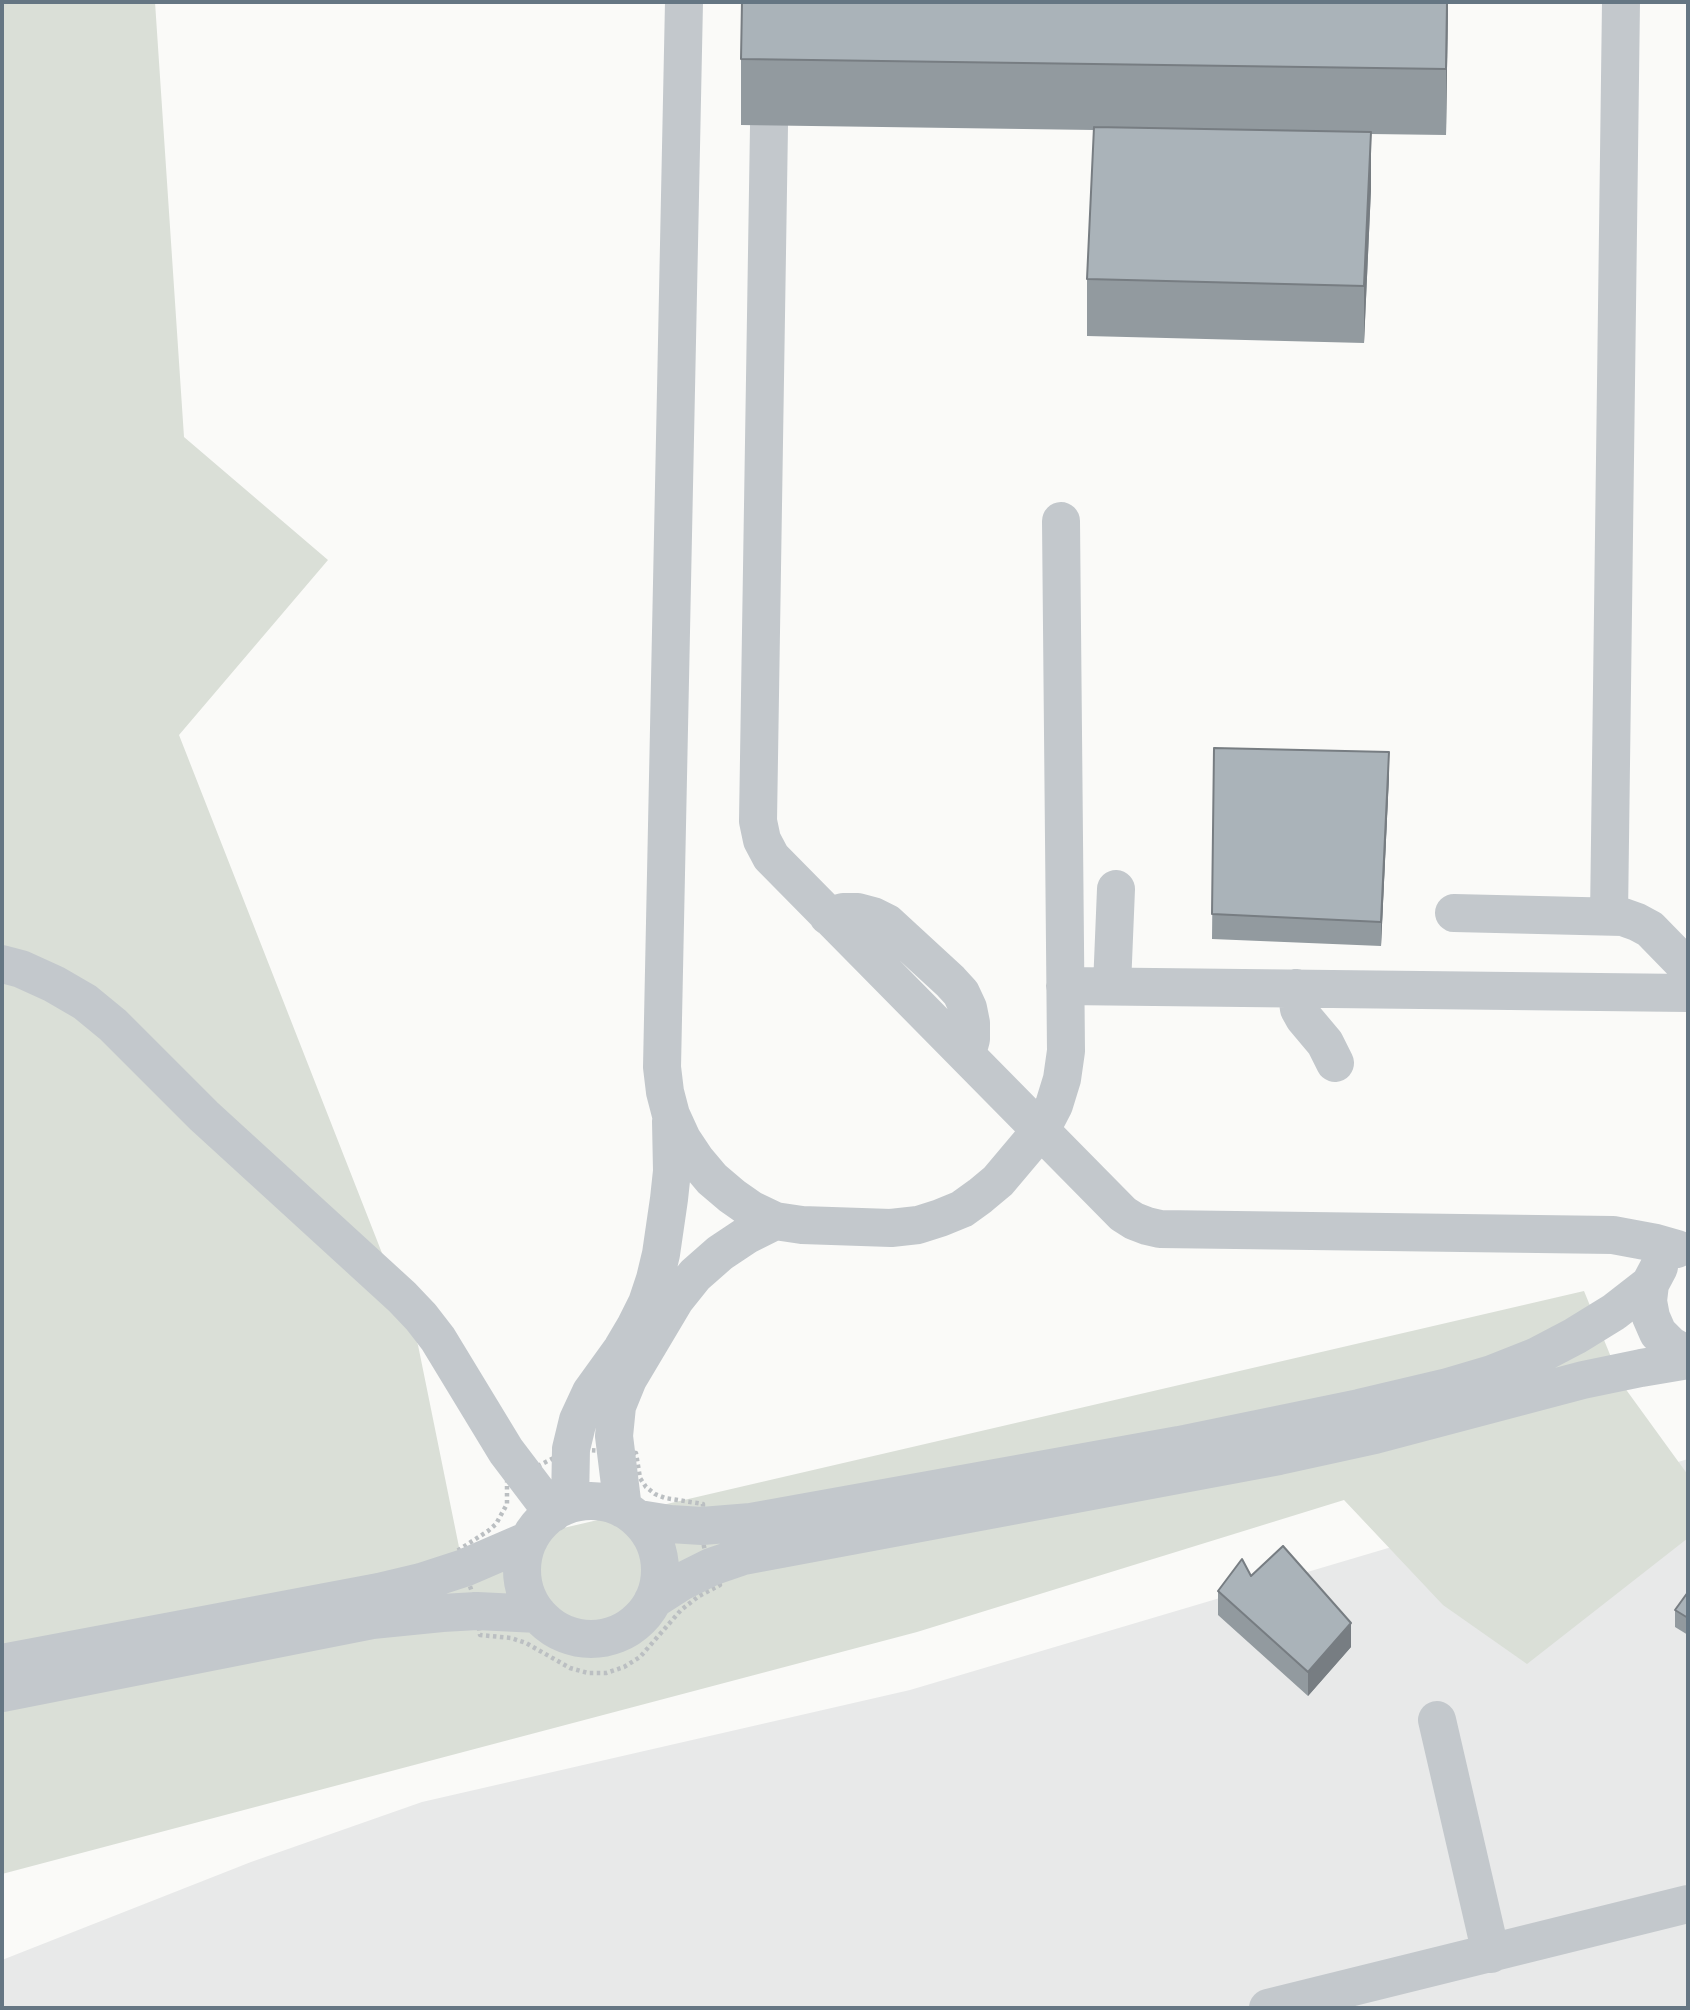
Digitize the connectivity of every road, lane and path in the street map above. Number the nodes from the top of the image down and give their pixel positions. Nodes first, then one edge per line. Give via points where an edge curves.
1 (684, 2) edge
2 (1621, 2) edge
3 (769, 126) edge
4 (1061, 521) dead end
5 (1116, 889) dead end
6 (1454, 913) dead end
7 (1609, 916) junction
8 (2, 964) edge
9 (1688, 968) edge
10 (1065, 986) junction
11 (1112, 986) junction
12 (1296, 988) junction
13 (1688, 993) edge
14 (1335, 1063) dead end
15 (671, 1115) junction
16 (1041, 1130) junction
17 (775, 1221) junction
18 (1683, 1247) edge
19 (1650, 1284) junction
20 (1688, 1358) edge
21 (571, 1449) junction
22 (615, 1451) junction
23 (522, 1474) junction
24 (631, 1514) junction
25 (551, 1519) junction
26 (702, 1526) junction
27 (711, 1567) junction
28 (464, 1568) junction
29 (653, 1600) junction
30 (477, 1611) junction
31 (538, 1614) junction
32 (2, 1663) edge
33 (2, 1693) edge
34 (1437, 1720) dead end
35 (1688, 1904) edge
36 (1492, 1954) junction
37 (1268, 2008) edge

1 - 15 street via 661,1042
2 - 7 street
3 - 16 street via 758,821 762,840 771,857
4 - 10 street
5 - 11 street
6 - 7 street
7 - 9 street via 1650,929
8 - 23 street via 54,984 113,1024 223,1134 402,1297 446,1350
10 - 11 street
10 - 16 street via 1062,1079
11 - 12 street
12 - 13 street
12 - 14 street via 1299,1009
15 - 17 street via 682,1139 712,1179 752,1210
15 - 21 street via 672,1171 655,1279 635,1327 584,1405
16 - 17 street via 998,1181 961,1209 940,1218 891,1228
16 - 18 street via 1123,1214 1160,1229 1614,1235
17 - 22 street via 720,1253 675,1300 622,1392 615,1421
18 - 19 street via 1665,1258
19 - 20 street via 1648,1301 1658,1333
19 - 26 street via 1614,1312 1545,1352 1448,1387 1179,1446 751,1522
20 - 27 street via 1293,1453 776,1549
21 - 22 path
21 - 23 path
21 - 25 street
22 - 24 street
22 - 26 path via 636,1453 640,1478 655,1494 703,1504
23 - 25 street
23 - 28 path via 507,1482 507,1504 496,1524 457,1551
24 - 25 street via 588,1501
24 - 26 street
24 - 29 street via 657,1549 660,1566
25 - 28 street
25 - 31 street via 523,1559 527,1598
26 - 27 path
27 - 29 street
27 - 30 path via 720,1586 681,1610 640,1657 606,1673 569,1668 511,1638 480,1636
28 - 30 path
28 - 32 street via 379,1592
29 - 31 street via 642,1617 609,1637 570,1636
30 - 31 street
30 - 33 street via 372,1620
34 - 36 street
35 - 36 street
36 - 37 street

